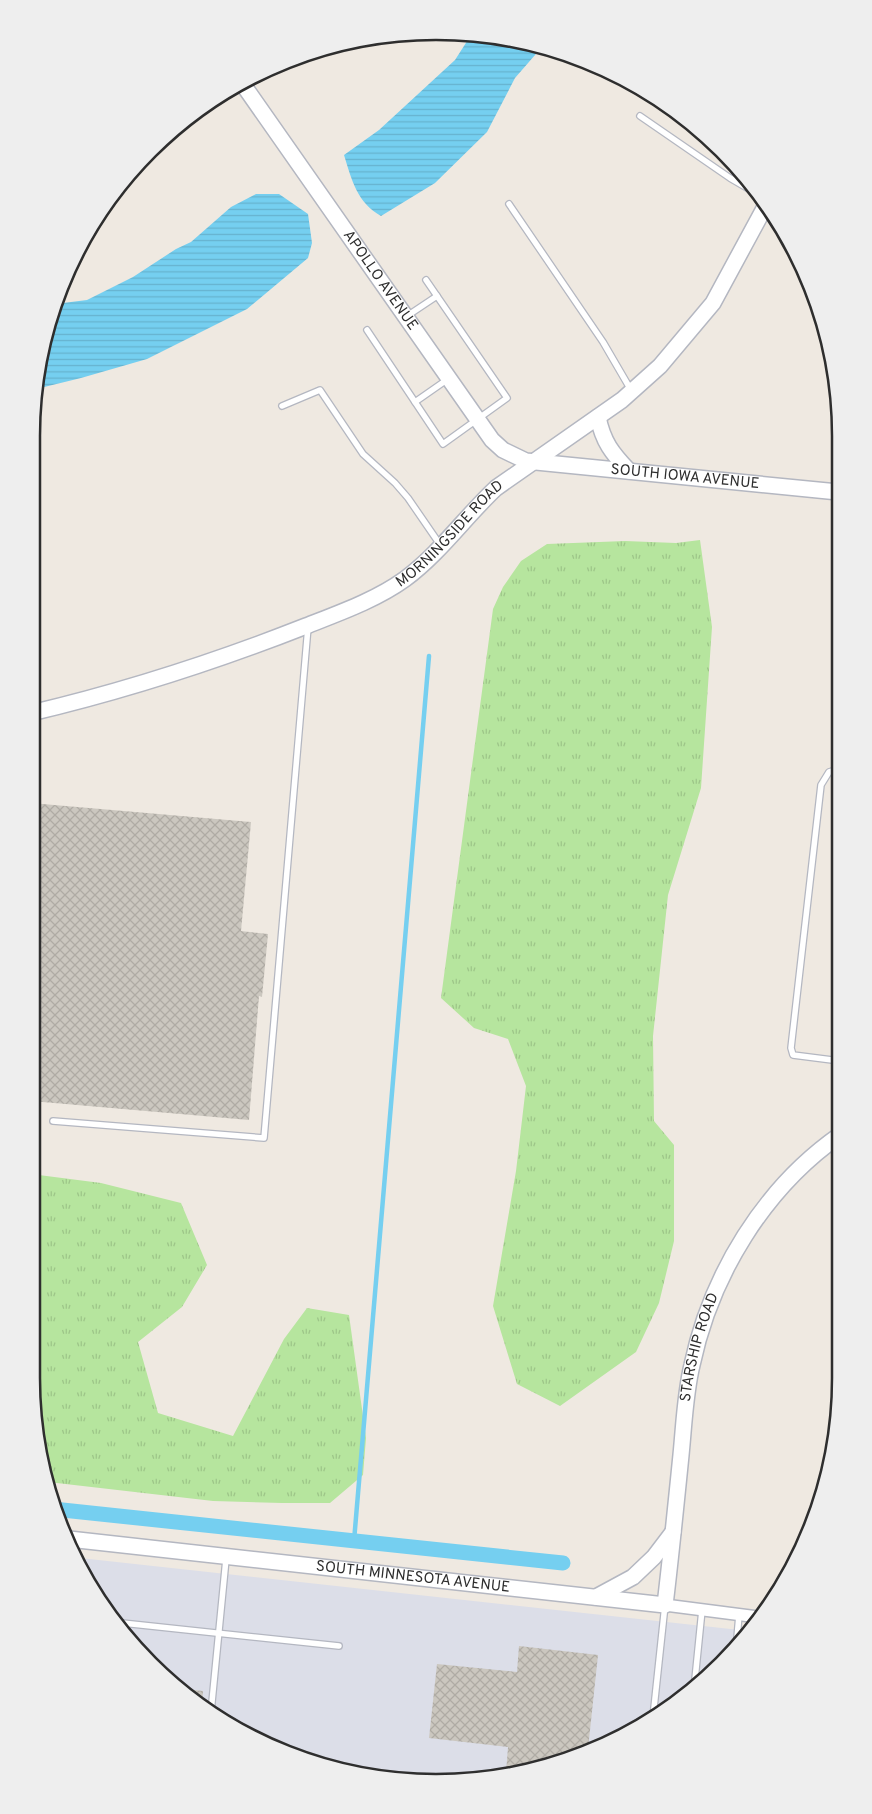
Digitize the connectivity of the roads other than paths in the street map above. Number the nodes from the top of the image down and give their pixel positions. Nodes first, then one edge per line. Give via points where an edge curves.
1 (246, 89) edge
2 (640, 116) dead end
3 (742, 185) edge
4 (509, 204) dead end
5 (762, 212) edge
6 (426, 280) dead end
7 (437, 296) junction
8 (406, 317) junction
9 (368, 330) dead end
10 (449, 378) junction
11 (632, 392) junction
12 (415, 402) junction
13 (282, 406) dead end
14 (598, 417) junction
15 (479, 420) junction
16 (533, 461) junction
17 (630, 471) junction
18 (832, 491) edge
19 (441, 546) junction
20 (308, 625) junction
21 (40, 711) edge
22 (832, 771) edge
23 (832, 1060) edge
24 (53, 1121) dead end
25 (832, 1141) edge
26 (674, 1531) junction
27 (75, 1540) edge
28 (227, 1556) junction
29 (596, 1598) junction
30 (666, 1605) junction
31 (702, 1610) junction
32 (739, 1614) junction
33 (752, 1616) edge
34 (125, 1623) edge
35 (219, 1633) junction
36 (737, 1635) edge
37 (339, 1646) dead end
38 (695, 1677) edge
39 (212, 1704) edge
40 (654, 1708) edge

1 - 8 street, APOLLO AVENUE
2 - 3 lane
4 - 11 lane via 603,342
5 - 11 street, MORNINGSIDE ROAD via 713,303 660,366
6 - 7 lane
7 - 8 lane
7 - 15 lane via 507,398
8 - 10 street, APOLLO AVENUE
9 - 12 lane
10 - 12 lane
10 - 15 street, APOLLO AVENUE
11 - 14 street, MORNINGSIDE ROAD
12 - 15 lane via 443,444
13 - 19 lane via 320,390 363,454 395,483
14 - 16 street, MORNINGSIDE ROAD
14 - 17 street via 601,434 612,453
15 - 16 street, APOLLO AVENUE via 503,450
16 - 17 street, SOUTH IOWA AVENUE
16 - 19 street, MORNINGSIDE ROAD via 496,488
17 - 18 street, SOUTH IOWA AVENUE
19 - 20 street, MORNINGSIDE ROAD via 425,564 403,580 354,607
20 - 21 street, MORNINGSIDE ROAD via 247,649
20 - 24 lane via 264,1138
22 - 23 lane via 821,785 790,1048 792,1055
25 - 26 street, STARSHIP ROAD via 796,1171 751,1224 706,1314 692,1365
26 - 29 street via 633,1577
26 - 30 street, STARSHIP ROAD
27 - 28 street, SOUTH MINNESOTA AVENUE
28 - 29 street, SOUTH MINNESOTA AVENUE
28 - 35 lane
29 - 30 street, SOUTH MINNESOTA AVENUE
30 - 31 street, SOUTH MINNESOTA AVENUE
30 - 40 lane
31 - 32 street, SOUTH MINNESOTA AVENUE
31 - 38 lane
32 - 33 street, SOUTH MINNESOTA AVENUE
32 - 36 lane
34 - 35 lane
35 - 37 lane
35 - 39 lane

